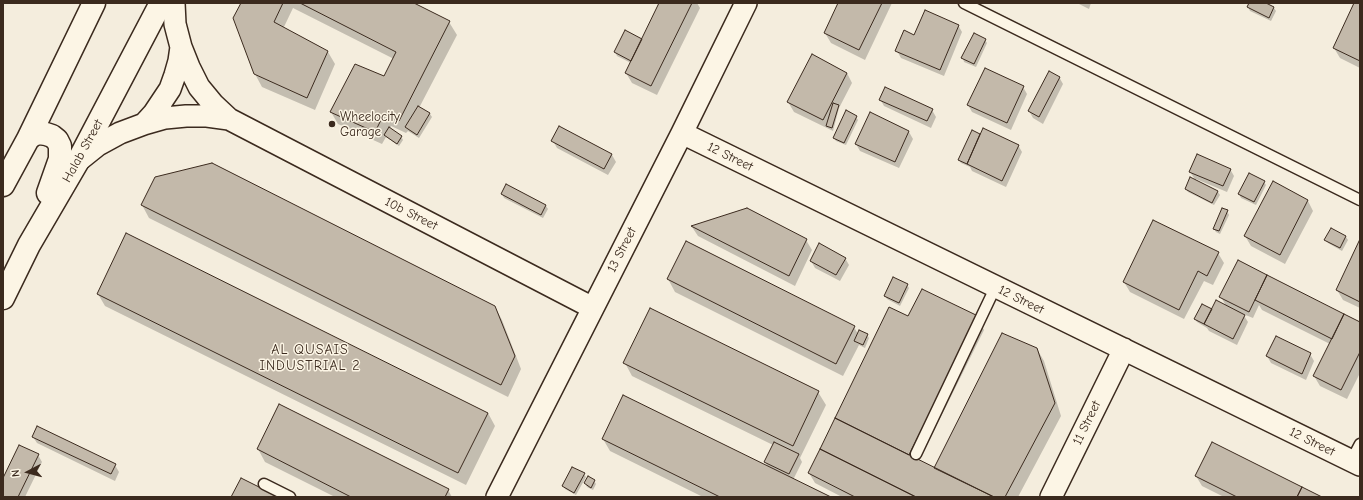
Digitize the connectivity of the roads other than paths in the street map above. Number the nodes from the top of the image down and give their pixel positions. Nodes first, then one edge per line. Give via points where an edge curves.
1 (94, 3) edge
2 (161, 3) edge
3 (174, 3) edge
4 (746, 3) edge
5 (964, 3) edge
6 (181, 47) junction
7 (229, 119) junction
8 (144, 124) junction
9 (682, 133) junction
10 (28, 138) junction
11 (78, 161) junction
12 (3, 185) edge
13 (1360, 200) edge
14 (29, 245) junction
15 (995, 288) junction
16 (3, 298) edge
17 (593, 308) junction
18 (1124, 349) junction
19 (916, 454) dead end
20 (1357, 457) edge
21 (264, 484) dead end
22 (290, 497) edge
23 (497, 497) edge
24 (1051, 497) edge

1 - 10 street
2 - 11 street, Halab Street
3 - 6 street, 10b Street via 175,24
4 - 9 street, 13 Street
5 - 13 lane
6 - 7 street, 10b Street via 200,86 213,104
6 - 8 street via 170,89
7 - 8 street, 10b Street via 186,116
7 - 17 street, 10b Street
8 - 11 street, 10b Street via 98,145
9 - 15 street, 12 Street
9 - 17 street, 13 Street
10 - 12 street
10 - 14 street via 39,133 52,136 57,140 61,153
11 - 14 street, Halab Street
14 - 16 street, Halab Street
15 - 18 street, 12 Street
15 - 19 lane
17 - 23 street, 13 Street
18 - 20 street, 12 Street
18 - 24 street, 11 Street
21 - 22 lane

